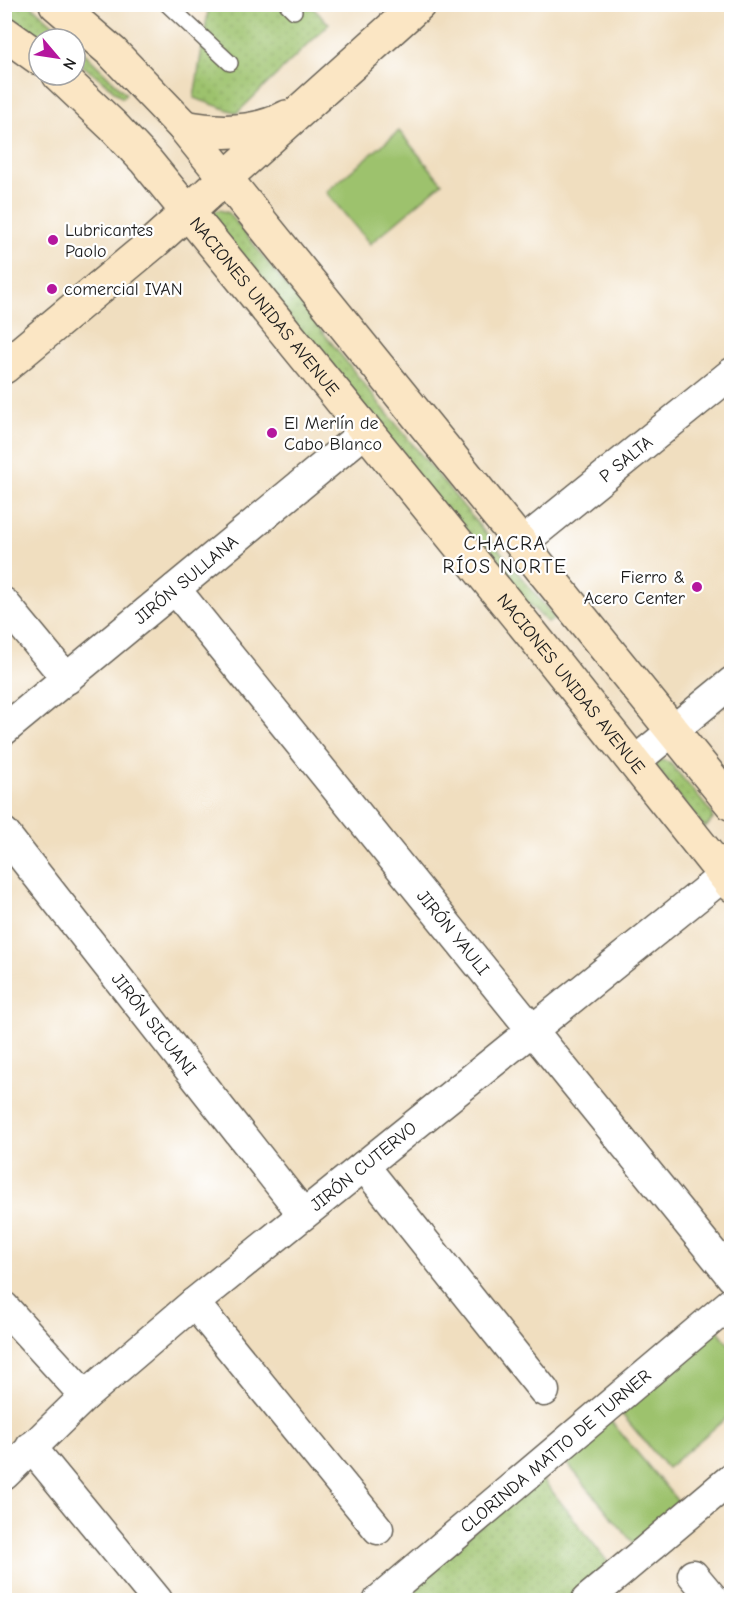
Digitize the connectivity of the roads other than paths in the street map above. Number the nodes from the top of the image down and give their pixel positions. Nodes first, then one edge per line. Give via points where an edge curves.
1 (56, 4) edge
2 (167, 4) edge
3 (419, 4) edge
4 (4, 33) edge
5 (27, 49) edge
6 (230, 63) dead end
7 (72, 87) edge
8 (302, 110) junction
9 (184, 128) junction
10 (225, 178) junction
11 (188, 212) junction
12 (4, 367) edge
13 (732, 373) edge
14 (366, 431) junction
15 (521, 544) junction
16 (175, 589) junction
17 (4, 603) edge
18 (67, 678) junction
19 (732, 682) edge
20 (4, 730) edge
21 (672, 730) junction
22 (633, 763) junction
23 (732, 804) edge
24 (4, 832) edge
25 (729, 877) edge
26 (531, 1031) junction
27 (364, 1166) junction
28 (303, 1214) junction
29 (732, 1277) edge
30 (732, 1302) edge
31 (194, 1303) junction
32 (4, 1307) edge
33 (544, 1391) dead end
34 (85, 1396) junction
35 (32, 1447) junction
36 (4, 1475) edge
37 (732, 1478) edge
38 (378, 1529) dead end
39 (693, 1575) dead end
40 (157, 1600) edge
41 (379, 1600) edge
42 (587, 1600) edge
43 (714, 1600) edge

1 - 9 main road via 112,52
2 - 6 lane
3 - 8 main road
4 - 5 main road
7 - 11 main road, NACIONES UNIDAS AVENUE via 146,161
8 - 9 main road via 280,121 234,132
8 - 10 main road
9 - 10 main road
10 - 11 main road
10 - 15 main road
11 - 12 main road
11 - 14 main road, NACIONES UNIDAS AVENUE
13 - 15 street, P SALTA
14 - 16 street, JIRÓN SULLANA
14 - 22 main road, NACIONES UNIDAS AVENUE
15 - 21 main road
16 - 18 street, JIRÓN SULLANA
16 - 26 street, JIRÓN YAULI
17 - 18 street
18 - 20 street, JIRÓN SULLANA
19 - 21 street
21 - 22 street
21 - 23 main road
22 - 25 main road, NACIONES UNIDAS AVENUE
24 - 28 street, JIRÓN SICUANI
25 - 26 street, JIRÓN CUTERVO
26 - 27 street, JIRÓN CUTERVO
26 - 29 street, JIRÓN YAULI
27 - 28 street, JIRÓN CUTERVO
27 - 33 street
28 - 31 street, JIRÓN CUTERVO
30 - 41 street, CLORINDA MATTO DE TURNER
31 - 34 street, JIRÓN CUTERVO
31 - 38 street
32 - 34 street
34 - 35 street, JIRÓN CUTERVO
35 - 36 street, JIRÓN CUTERVO
35 - 40 street
37 - 42 street
39 - 43 street

